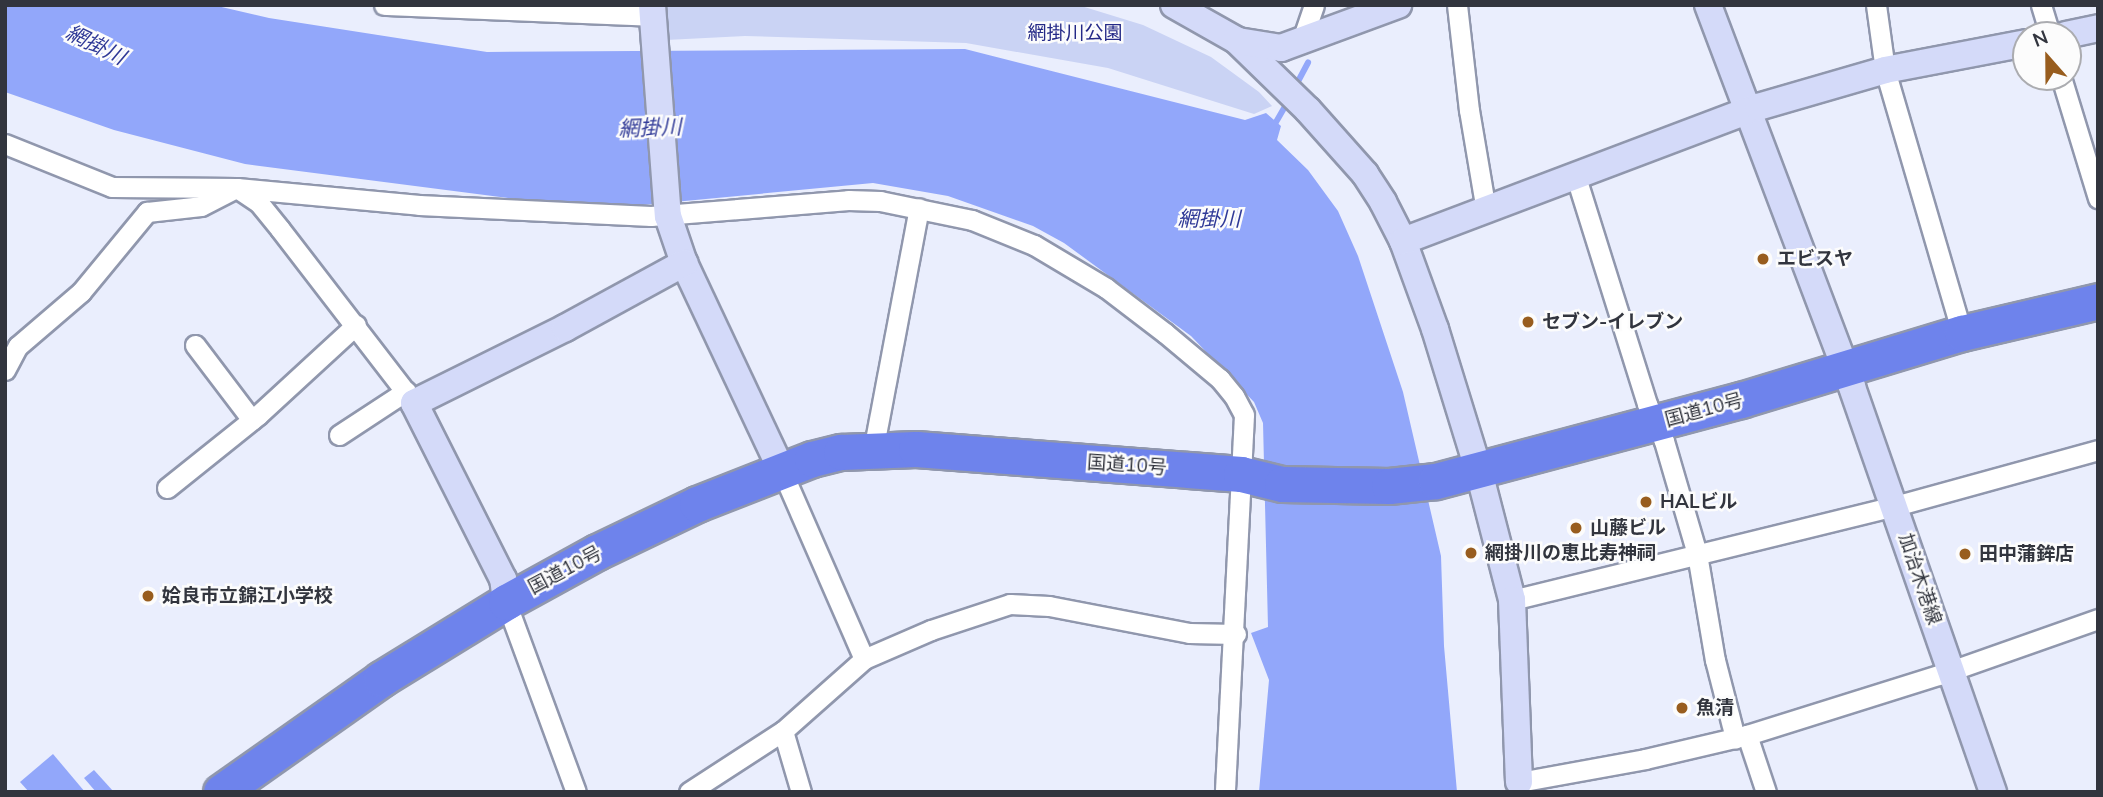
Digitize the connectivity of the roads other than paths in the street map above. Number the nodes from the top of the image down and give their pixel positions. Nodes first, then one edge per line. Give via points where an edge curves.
1 (384, 5) edge
2 (1174, 5) edge
3 (1314, 5) edge
4 (1398, 5) edge
5 (1457, 5) edge
6 (1708, 5) edge
7 (1876, 5) edge
8 (435, 7) edge
9 (653, 16) edge
10 (1236, 40) junction
11 (1301, 43) junction
12 (2012, 46) edge
13 (1885, 70) junction
14 (2065, 91) edge
15 (1748, 111) junction
16 (5, 144) edge
17 (1575, 174) junction
18 (237, 188) junction
19 (2098, 198) edge
20 (919, 208) junction
21 (1486, 210) junction
22 (667, 213) junction
23 (1403, 242) junction
24 (684, 263) junction
25 (2098, 300) edge
26 (356, 325) junction
27 (1962, 333) junction
28 (195, 345) dead end
29 (1844, 367) junction
30 (5, 370) edge
31 (410, 397) junction
32 (252, 419) junction
33 (1655, 423) junction
34 (339, 435) dead end
35 (2098, 450) edge
36 (873, 451) junction
37 (781, 469) junction
38 (1465, 475) junction
39 (1247, 476) junction
40 (167, 488) dead end
41 (1895, 506) junction
42 (1697, 554) junction
43 (1512, 600) junction
44 (506, 602) junction
45 (2098, 619) edge
46 (1236, 634) junction
47 (864, 660) junction
48 (1952, 671) junction
49 (783, 731) junction
50 (1741, 737) junction
51 (1518, 787) edge
52 (1989, 791) edge
53 (222, 792) edge
54 (576, 792) edge
55 (689, 792) edge
56 (801, 792) edge
57 (1225, 792) edge
58 (1766, 792) edge

1 - 8 street
2 - 10 street
3 - 11 street
4 - 11 street
5 - 21 street
6 - 15 street, 加治木港線
7 - 13 street
8 - 9 street
9 - 22 street
10 - 11 street via 1272,48
10 - 23 street via 1360,167
12 - 13 street
13 - 15 street
13 - 27 street
14 - 19 street
15 - 17 street
15 - 29 street, 加治木港線
16 - 18 street via 113,187
17 - 21 street
17 - 33 street
18 - 22 street via 444,207
18 - 26 street via 259,203
18 - 30 street via 201,206 146,212 80,292 18,346
20 - 22 street via 848,200
20 - 36 street
20 - 39 street via 972,220 1034,245 1106,288 1165,333 1234,396 1244,415
21 - 23 street
22 - 24 street
23 - 38 street via 1435,329
24 - 31 street via 565,328
24 - 37 street
25 - 27 highway, 国道10号
26 - 31 street
26 - 32 street
27 - 29 highway, 国道10号
28 - 32 street
29 - 33 highway, 国道10号
29 - 41 street, 加治木港線
31 - 34 street
31 - 44 street via 503,579
32 - 40 street
33 - 38 highway, 国道10号
33 - 42 street
35 - 41 street
36 - 37 highway, 国道10号 via 841,452
36 - 39 highway, 国道10号 via 916,449
37 - 44 highway, 国道10号 via 622,540
37 - 47 street
38 - 39 highway, 国道10号 via 1389,486 1326,486
38 - 43 street
39 - 46 street
41 - 42 street
41 - 48 street, 加治木港線
42 - 43 street
42 - 50 street via 1715,660
43 - 51 street
44 - 53 highway, 国道10号 via 381,679
44 - 54 street
45 - 48 street
46 - 47 street via 1189,633 1049,606 1010,604 931,630
46 - 57 street
47 - 49 street
48 - 50 street
48 - 52 street, 加治木港線
49 - 55 street
49 - 56 street
50 - 51 street
50 - 58 street

